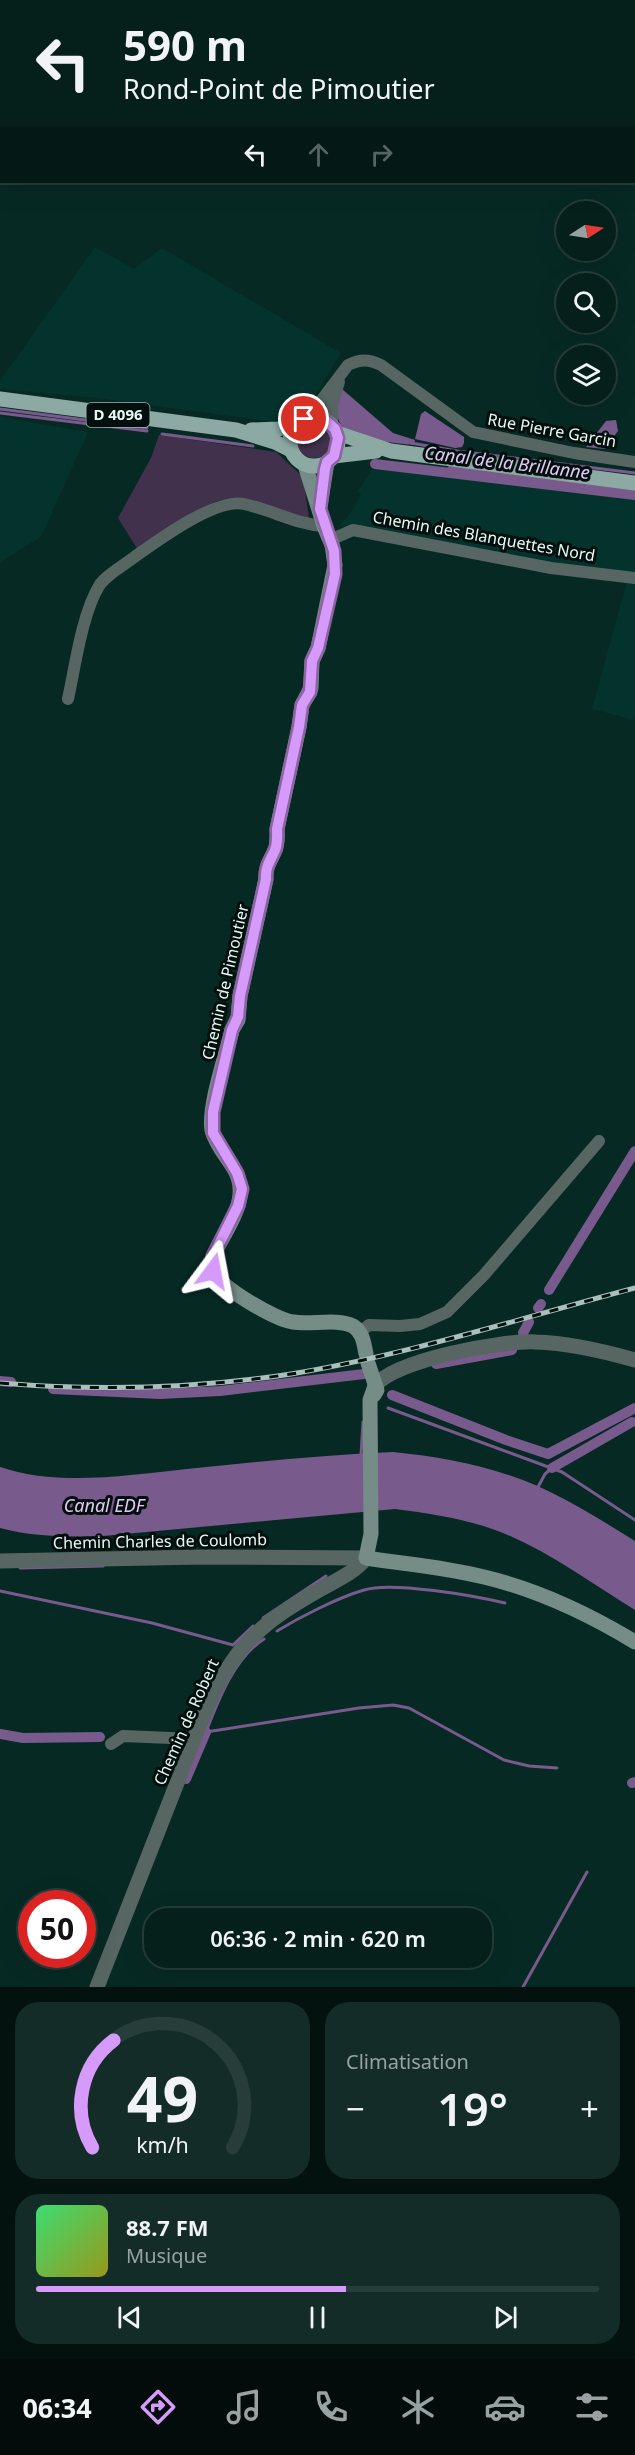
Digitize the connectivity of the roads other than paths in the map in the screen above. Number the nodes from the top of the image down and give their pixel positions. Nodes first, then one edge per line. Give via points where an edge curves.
1 (345, 368) junction
2 (0, 399) edge
3 (302, 421) junction
4 (334, 429) junction
5 (236, 430) junction
6 (291, 450) junction
7 (391, 451) junction
8 (331, 459) junction
9 (635, 462) edge
10 (305, 465) junction
11 (635, 483) edge
12 (320, 509) junction
13 (327, 533) junction
14 (635, 578) edge
15 (68, 699) dead end
16 (599, 1141) dead end
17 (360, 1332) junction
18 (635, 1360) edge
19 (380, 1386) junction
20 (323, 1556) junction
21 (366, 1558) junction
22 (0, 1561) edge
23 (338, 1579) junction
24 (635, 1642) edge
25 (195, 1739) junction
26 (111, 1744) dead end
27 (97, 1987) edge

1 - 3 street
1 - 4 street via 334,397
1 - 9 street, Rue Pierre Garcin via 361,360 377,363 478,434
2 - 5 main road, D 4096
3 - 4 main road via 319,418
3 - 5 main road, D 4096 via 278,429
3 - 6 main road via 290,435
4 - 7 main road
4 - 8 main road via 338,446
5 - 6 main road, D 4096
6 - 10 main road
7 - 8 main road
7 - 11 main road
8 - 10 main road via 315,466
8 - 12 main road, Chemin de Pimoutier
10 - 12 main road, Chemin de Pimoutier
12 - 13 main road, Chemin de Pimoutier
13 - 14 street, Chemin des Blanquettes Nord via 352,530 551,568
13 - 15 street via 243,504 225,504 199,516 103,580 87,616
13 - 17 main road, Chemin de Pimoutier via 335,558 332,589 312,661 310,692 300,712 277,843 268,861 238,1017 213,1112 213,1133 242,1189 212,1264 215,1275 279,1319 346,1324
16 - 17 street via 484,1275 447,1312 420,1324 369,1325
17 - 19 main road
18 - 19 street via 578,1346 520,1341 446,1355 388,1373
19 - 21 main road via 370,1394 371,1534
20 - 21 street, Chemin Charles de Coulomb
20 - 22 street, Chemin Charles de Coulomb
20 - 23 street via 337,1567
21 - 23 street, Chemin de Robert via 358,1568
21 - 24 main road via 465,1573 522,1588 557,1599
23 - 25 street, Chemin de Robert via 279,1614 251,1638 228,1669
25 - 26 street via 123,1736
25 - 27 street, Chemin de Robert

